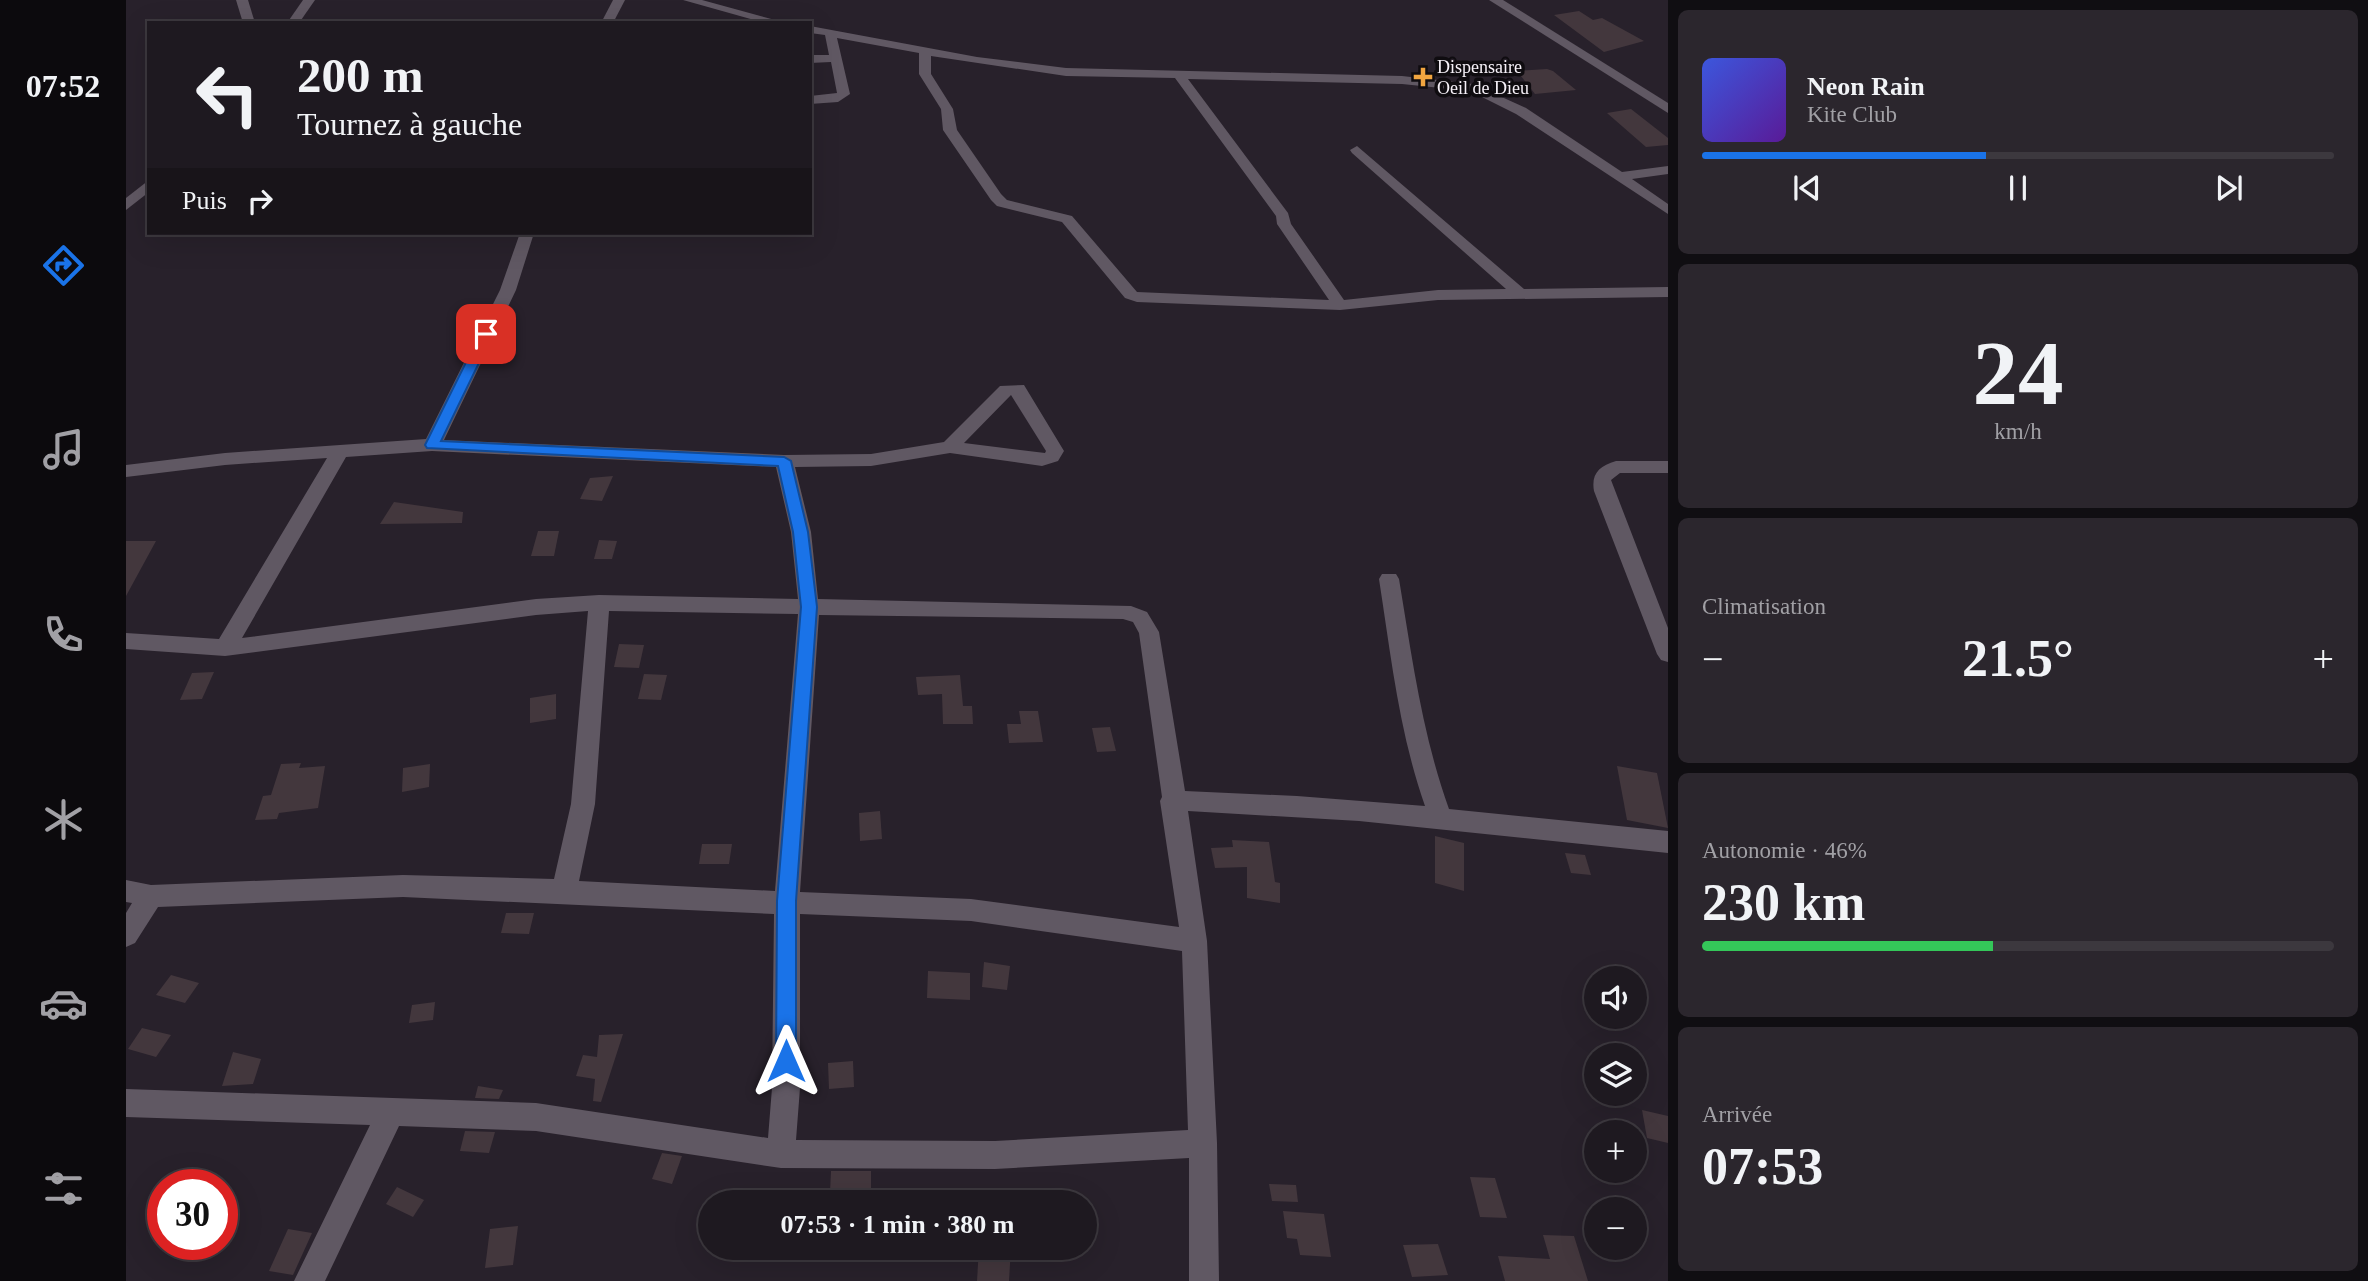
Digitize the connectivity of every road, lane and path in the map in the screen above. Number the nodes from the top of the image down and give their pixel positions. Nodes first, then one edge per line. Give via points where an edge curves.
1 (242, 0) edge
2 (309, 0) edge
3 (619, 0) edge
4 (689, 0) edge
5 (1495, 0) edge
6 (723, 5) edge
7 (248, 21) edge
8 (294, 21) edge
9 (608, 21) edge
10 (774, 21) edge
11 (812, 29) edge
12 (830, 33) junction
13 (925, 52) junction
14 (836, 58) junction
15 (812, 59) edge
16 (1178, 74) junction
17 (812, 100) edge
18 (1668, 109) edge
19 (1357, 150) dead end
20 (1668, 170) edge
21 (1619, 177) junction
22 (147, 186) edge
23 (126, 206) edge
24 (1668, 210) edge
25 (526, 235) edge
26 (1668, 292) edge
27 (1520, 294) junction
28 (1340, 305) junction
29 (432, 445) junction
30 (950, 447) junction
31 (340, 451) junction
32 (784, 461) junction
33 (1668, 467) edge
34 (126, 471) edge
35 (1389, 579) dead end
36 (599, 603) junction
37 (809, 607) junction
38 (126, 641) edge
39 (225, 648) junction
40 (1668, 654) edge
41 (1172, 801) junction
42 (1440, 816) junction
43 (1668, 842) edge
44 (564, 891) junction
45 (138, 894) edge
46 (787, 901) junction
47 (126, 934) edge
48 (1194, 941) junction
49 (126, 1103) edge
50 (391, 1112) junction
51 (1203, 1143) junction
52 (781, 1154) junction
53 (309, 1281) edge
54 (1204, 1281) edge

1 - 7 street
2 - 8 street
3 - 9 street
4 - 6 street
5 - 18 street
6 - 10 street
11 - 12 street
12 - 13 street
12 - 14 street
13 - 16 street via 1066,72
13 - 28 street via 925,74 947,109 950,130 996,197 1002,203 1067,219 1131,295
14 - 15 street
14 - 17 street via 842,96
16 - 21 street via 1402,79 1473,88 1521,111
16 - 28 street via 1283,216
19 - 27 street
20 - 21 street
21 - 24 street
22 - 23 street
25 - 29 street via 508,290
26 - 27 street
27 - 28 street via 1438,295
29 - 31 street
29 - 32 street
30 - 30 street via 1012,388 1018,389 1055,450 1052,457 1042,460
30 - 32 street via 871,460
31 - 34 street via 225,458
31 - 39 street
32 - 37 street via 801,532
33 - 40 street via 1616,467 1601,478
35 - 42 street via 1411,719
36 - 37 street
36 - 39 street via 536,607
36 - 44 street via 583,804
37 - 41 street via 1124,611 1140,617 1149,632
37 - 46 street
38 - 39 street
41 - 42 street
41 - 48 street
42 - 43 street
44 - 45 street via 403,886
44 - 46 street
45 - 47 street
46 - 48 street via 971,910
46 - 52 street
48 - 51 street
49 - 50 street
50 - 52 street via 536,1117
50 - 53 street
51 - 52 street via 995,1155
51 - 54 street

